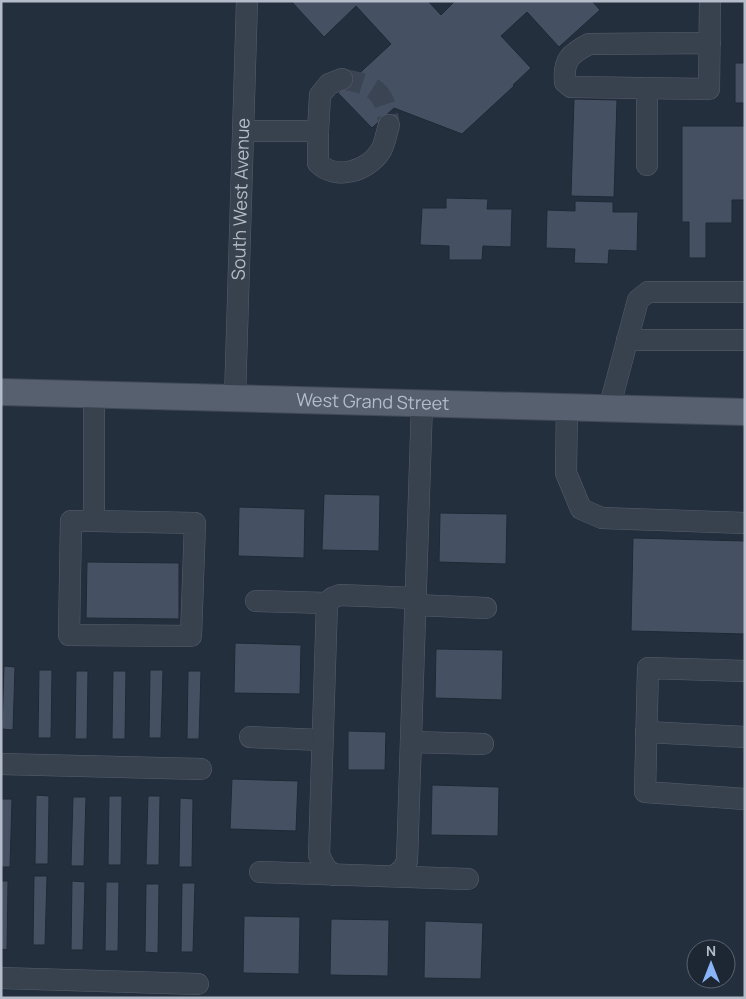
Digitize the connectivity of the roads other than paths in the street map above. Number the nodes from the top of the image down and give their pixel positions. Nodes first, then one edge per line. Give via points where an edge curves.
1 (247, 1) edge
2 (710, 1) edge
3 (710, 43) junction
4 (342, 78) dead end
5 (647, 88) junction
6 (389, 126) tunnel mouth
7 (243, 131) junction
8 (318, 131) junction
9 (647, 165) dead end
10 (745, 292) edge
11 (627, 340) junction
12 (745, 340) edge
13 (1, 392) edge
14 (94, 395) junction
15 (234, 398) junction
16 (422, 403) junction
17 (567, 408) junction
18 (609, 409) junction
19 (745, 412) edge
20 (94, 521) junction
21 (745, 523) edge
22 (256, 601) dead end
23 (415, 601) junction
24 (327, 604) junction
25 (486, 608) dead end
26 (745, 670) edge
27 (646, 732) junction
28 (250, 737) dead end
29 (745, 737) edge
30 (322, 740) junction
31 (411, 742) junction
32 (483, 744) dead end
33 (1, 764) edge
34 (201, 770) dead end
35 (745, 799) edge
36 (260, 872) dead end
37 (335, 875) junction
38 (394, 876) junction
39 (468, 879) dead end
40 (1, 978) edge
41 (198, 984) dead end

1 - 7 street, South West Avenue
2 - 3 street
3 - 5 street via 710,89
3 - 5 street via 589,44 568,59 564,70 565,82 571,87
4 - 8 street via 330,84 320,95
5 - 9 street
6 - 8 street via 381,150 371,162 356,170 340,173 325,169 318,163
7 - 8 street
7 - 15 street, South West Avenue
10 - 11 street via 648,292 638,300
11 - 12 street
11 - 18 street
13 - 14 main road, West Grand Street
14 - 15 main road, West Grand Street
14 - 20 street
15 - 16 main road, West Grand Street
16 - 17 main road, West Grand Street
16 - 23 street
17 - 18 main road, West Grand Street
17 - 21 street via 566,473 581,509 602,518
18 - 19 main road, West Grand Street
20 - 20 street via 195,523 191,636 69,635 71,521
22 - 24 street
23 - 24 street via 340,595
23 - 25 street
23 - 31 street
24 - 30 street
26 - 27 street via 648,668
27 - 29 street
27 - 35 street via 645,792
28 - 30 street
30 - 37 street via 319,855 326,869
31 - 32 street
31 - 38 street via 407,861
33 - 34 street
36 - 37 street
37 - 38 street
38 - 39 street
40 - 41 street

